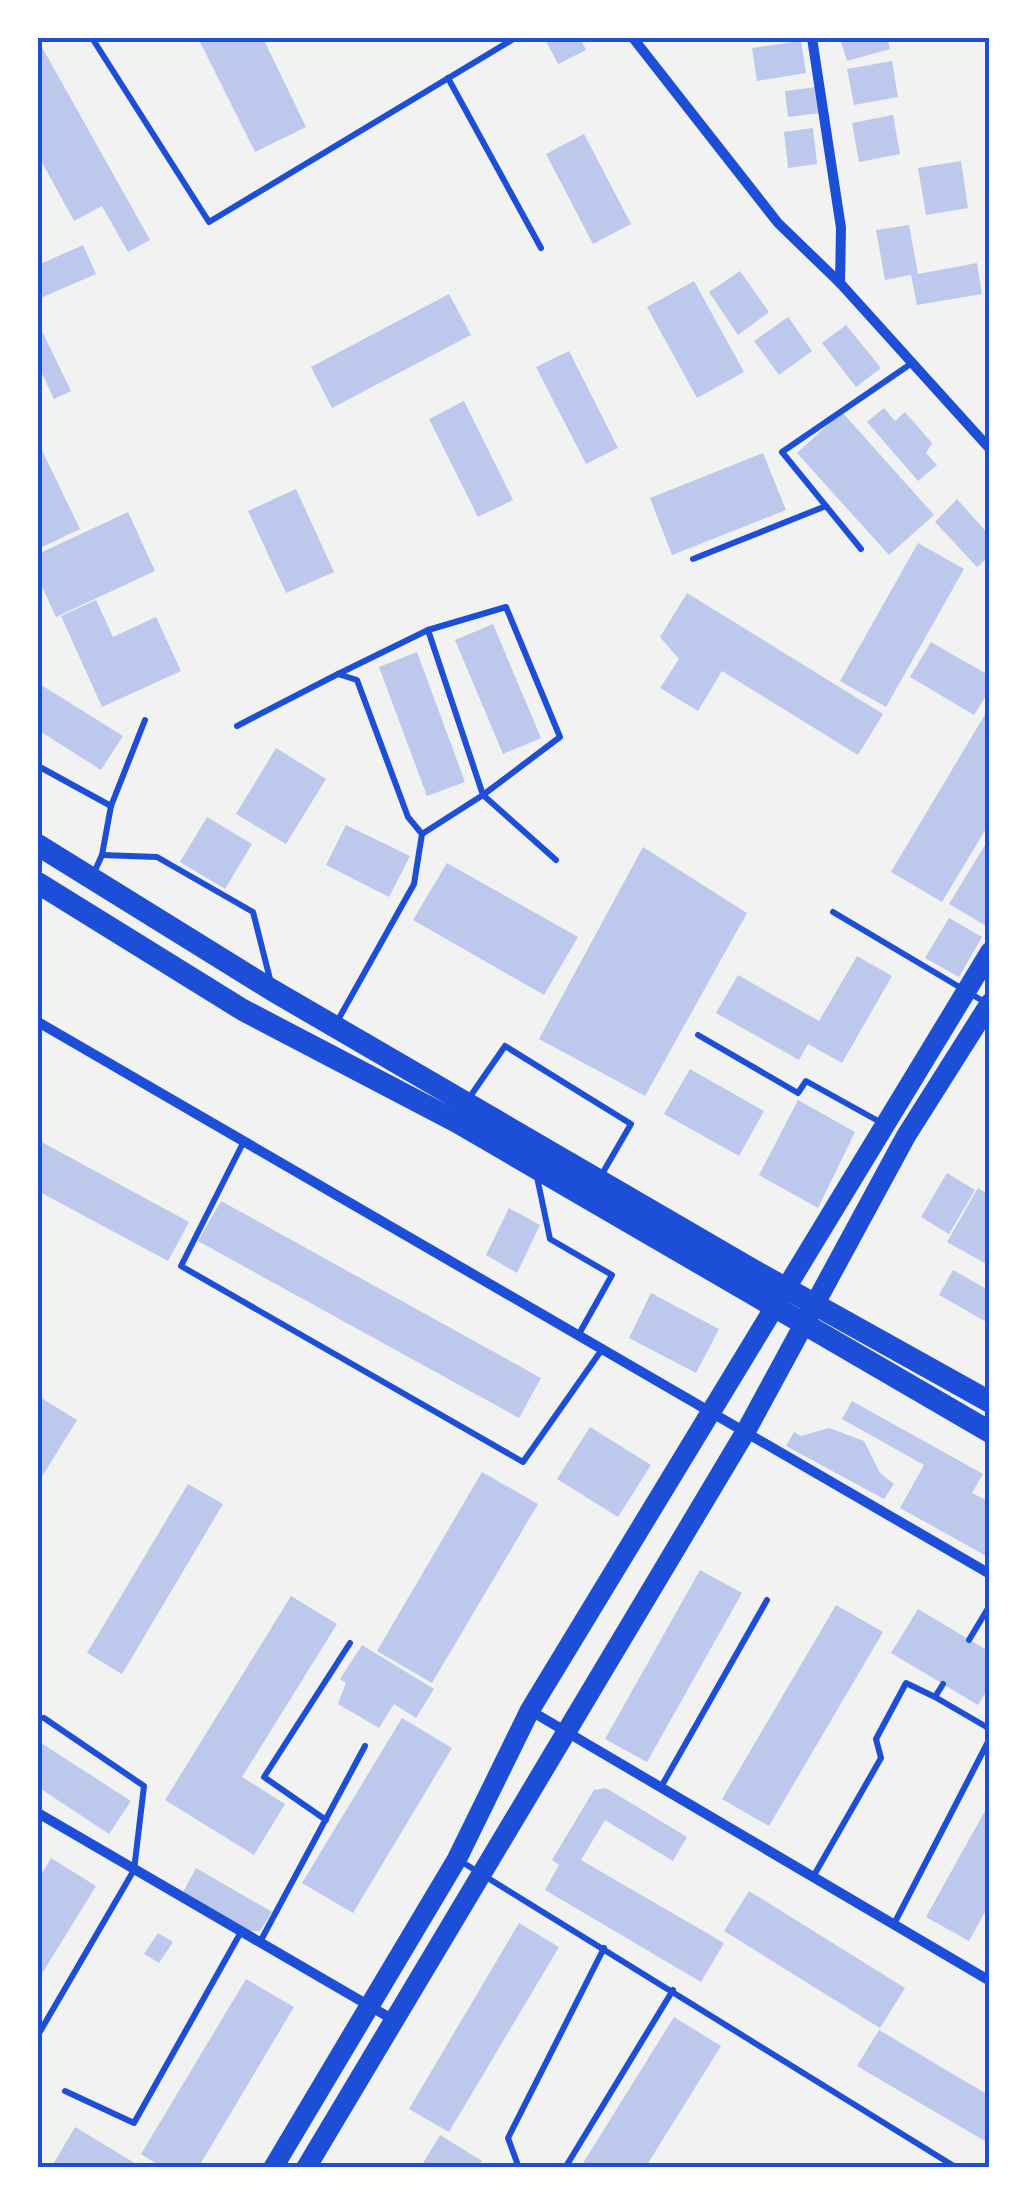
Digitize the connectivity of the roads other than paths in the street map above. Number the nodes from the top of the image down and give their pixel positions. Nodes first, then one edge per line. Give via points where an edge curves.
1 (92, 38) edge
2 (515, 38) edge
3 (633, 38) edge
4 (812, 38) edge
5 (448, 78) junction
6 (541, 248) dead end
7 (840, 283) junction
8 (912, 363) junction
9 (990, 449) edge
10 (826, 506) junction
11 (861, 549) dead end
12 (693, 560) dead end
13 (428, 630) junction
14 (338, 674) junction
15 (145, 720) dead end
16 (237, 726) dead end
17 (38, 766) edge
18 (483, 795) junction
19 (111, 806) junction
20 (422, 834) junction
21 (38, 845) edge
22 (556, 860) dead end
23 (98, 866) junction
24 (38, 883) edge
25 (832, 912) dead end
26 (990, 952) edge
27 (272, 990) junction
28 (966, 993) junction
29 (989, 1004) edge
30 (38, 1022) edge
31 (335, 1026) junction
32 (698, 1035) dead end
33 (466, 1102) junction
34 (886, 1125) junction
35 (245, 1140) junction
36 (536, 1170) junction
37 (600, 1178) junction
38 (779, 1298) junction
39 (809, 1314) junction
40 (579, 1334) junction
41 (604, 1347) junction
42 (990, 1402) edge
43 (709, 1411) junction
44 (746, 1431) junction
45 (990, 1432) edge
46 (990, 1574) edge
47 (768, 1600) dead end
48 (990, 1605) edge
49 (969, 1640) dead end
50 (350, 1643) dead end
51 (943, 1684) dead end
52 (935, 1698) junction
53 (530, 1710) junction
54 (44, 1718) dead end
55 (990, 1729) edge
56 (562, 1732) junction
57 (990, 1738) edge
58 (365, 1746) dead end
59 (661, 1788) junction
60 (38, 1813) edge
61 (326, 1820) junction
62 (457, 1858) junction
63 (134, 1870) junction
64 (481, 1872) junction
65 (813, 1878) junction
66 (894, 1925) junction
67 (241, 1932) junction
68 (260, 1943) junction
69 (604, 1948) junction
70 (990, 1980) edge
71 (673, 1990) junction
72 (368, 2008) junction
73 (392, 2019) junction
74 (38, 2035) edge
75 (65, 2091) dead end
76 (273, 2168) edge
77 (306, 2168) edge
78 (520, 2168) edge
79 (565, 2168) edge
80 (957, 2168) edge

1 - 5 lane via 209,222
2 - 5 lane
3 - 7 street via 778,224
4 - 7 street via 841,228
5 - 6 lane
7 - 8 street
8 - 9 street
8 - 10 lane via 782,452
10 - 11 lane
10 - 12 lane
13 - 14 lane
13 - 18 lane
13 - 18 lane via 506,606 560,737
14 - 16 lane
14 - 20 lane via 357,680 408,817
15 - 19 lane
17 - 19 lane
18 - 20 lane
18 - 22 lane
19 - 23 lane
20 - 31 lane via 414,884
21 - 23 main road
23 - 27 main road
23 - 27 lane via 156,857 252,912
24 - 36 main road via 243,1010
25 - 28 lane
26 - 28 main road
27 - 31 main road
28 - 29 lane
28 - 34 main road
29 - 39 main road via 906,1136
30 - 35 street
31 - 33 main road
32 - 34 lane via 798,1093 806,1082
33 - 37 main road
33 - 37 lane via 505,1046 631,1124
34 - 38 main road
35 - 40 street
35 - 41 lane via 181,1266 523,1462
36 - 38 main road
36 - 40 lane via 550,1239 612,1276
37 - 38 main road
38 - 39 main road
38 - 43 main road
39 - 42 main road
39 - 44 main road
39 - 45 main road
40 - 41 street
41 - 43 street
43 - 44 street
43 - 53 main road
44 - 46 street
44 - 56 main road
47 - 59 lane
48 - 49 lane
50 - 61 lane via 264,1777
51 - 52 lane
52 - 55 lane
52 - 65 lane via 906,1682 876,1739 881,1758
53 - 56 street
53 - 62 main road
54 - 63 lane via 144,1786
56 - 59 street
56 - 64 main road
57 - 66 lane
58 - 61 lane
59 - 65 street
60 - 63 street
61 - 68 lane
62 - 64 lane
62 - 72 main road
63 - 67 street
63 - 74 lane
64 - 69 lane
64 - 73 main road
65 - 66 street
66 - 70 street
67 - 68 street
67 - 75 lane via 134,2123
68 - 72 street
69 - 71 lane
69 - 78 lane via 508,2138
71 - 79 lane
71 - 80 lane
72 - 73 street
72 - 76 main road
73 - 77 main road

